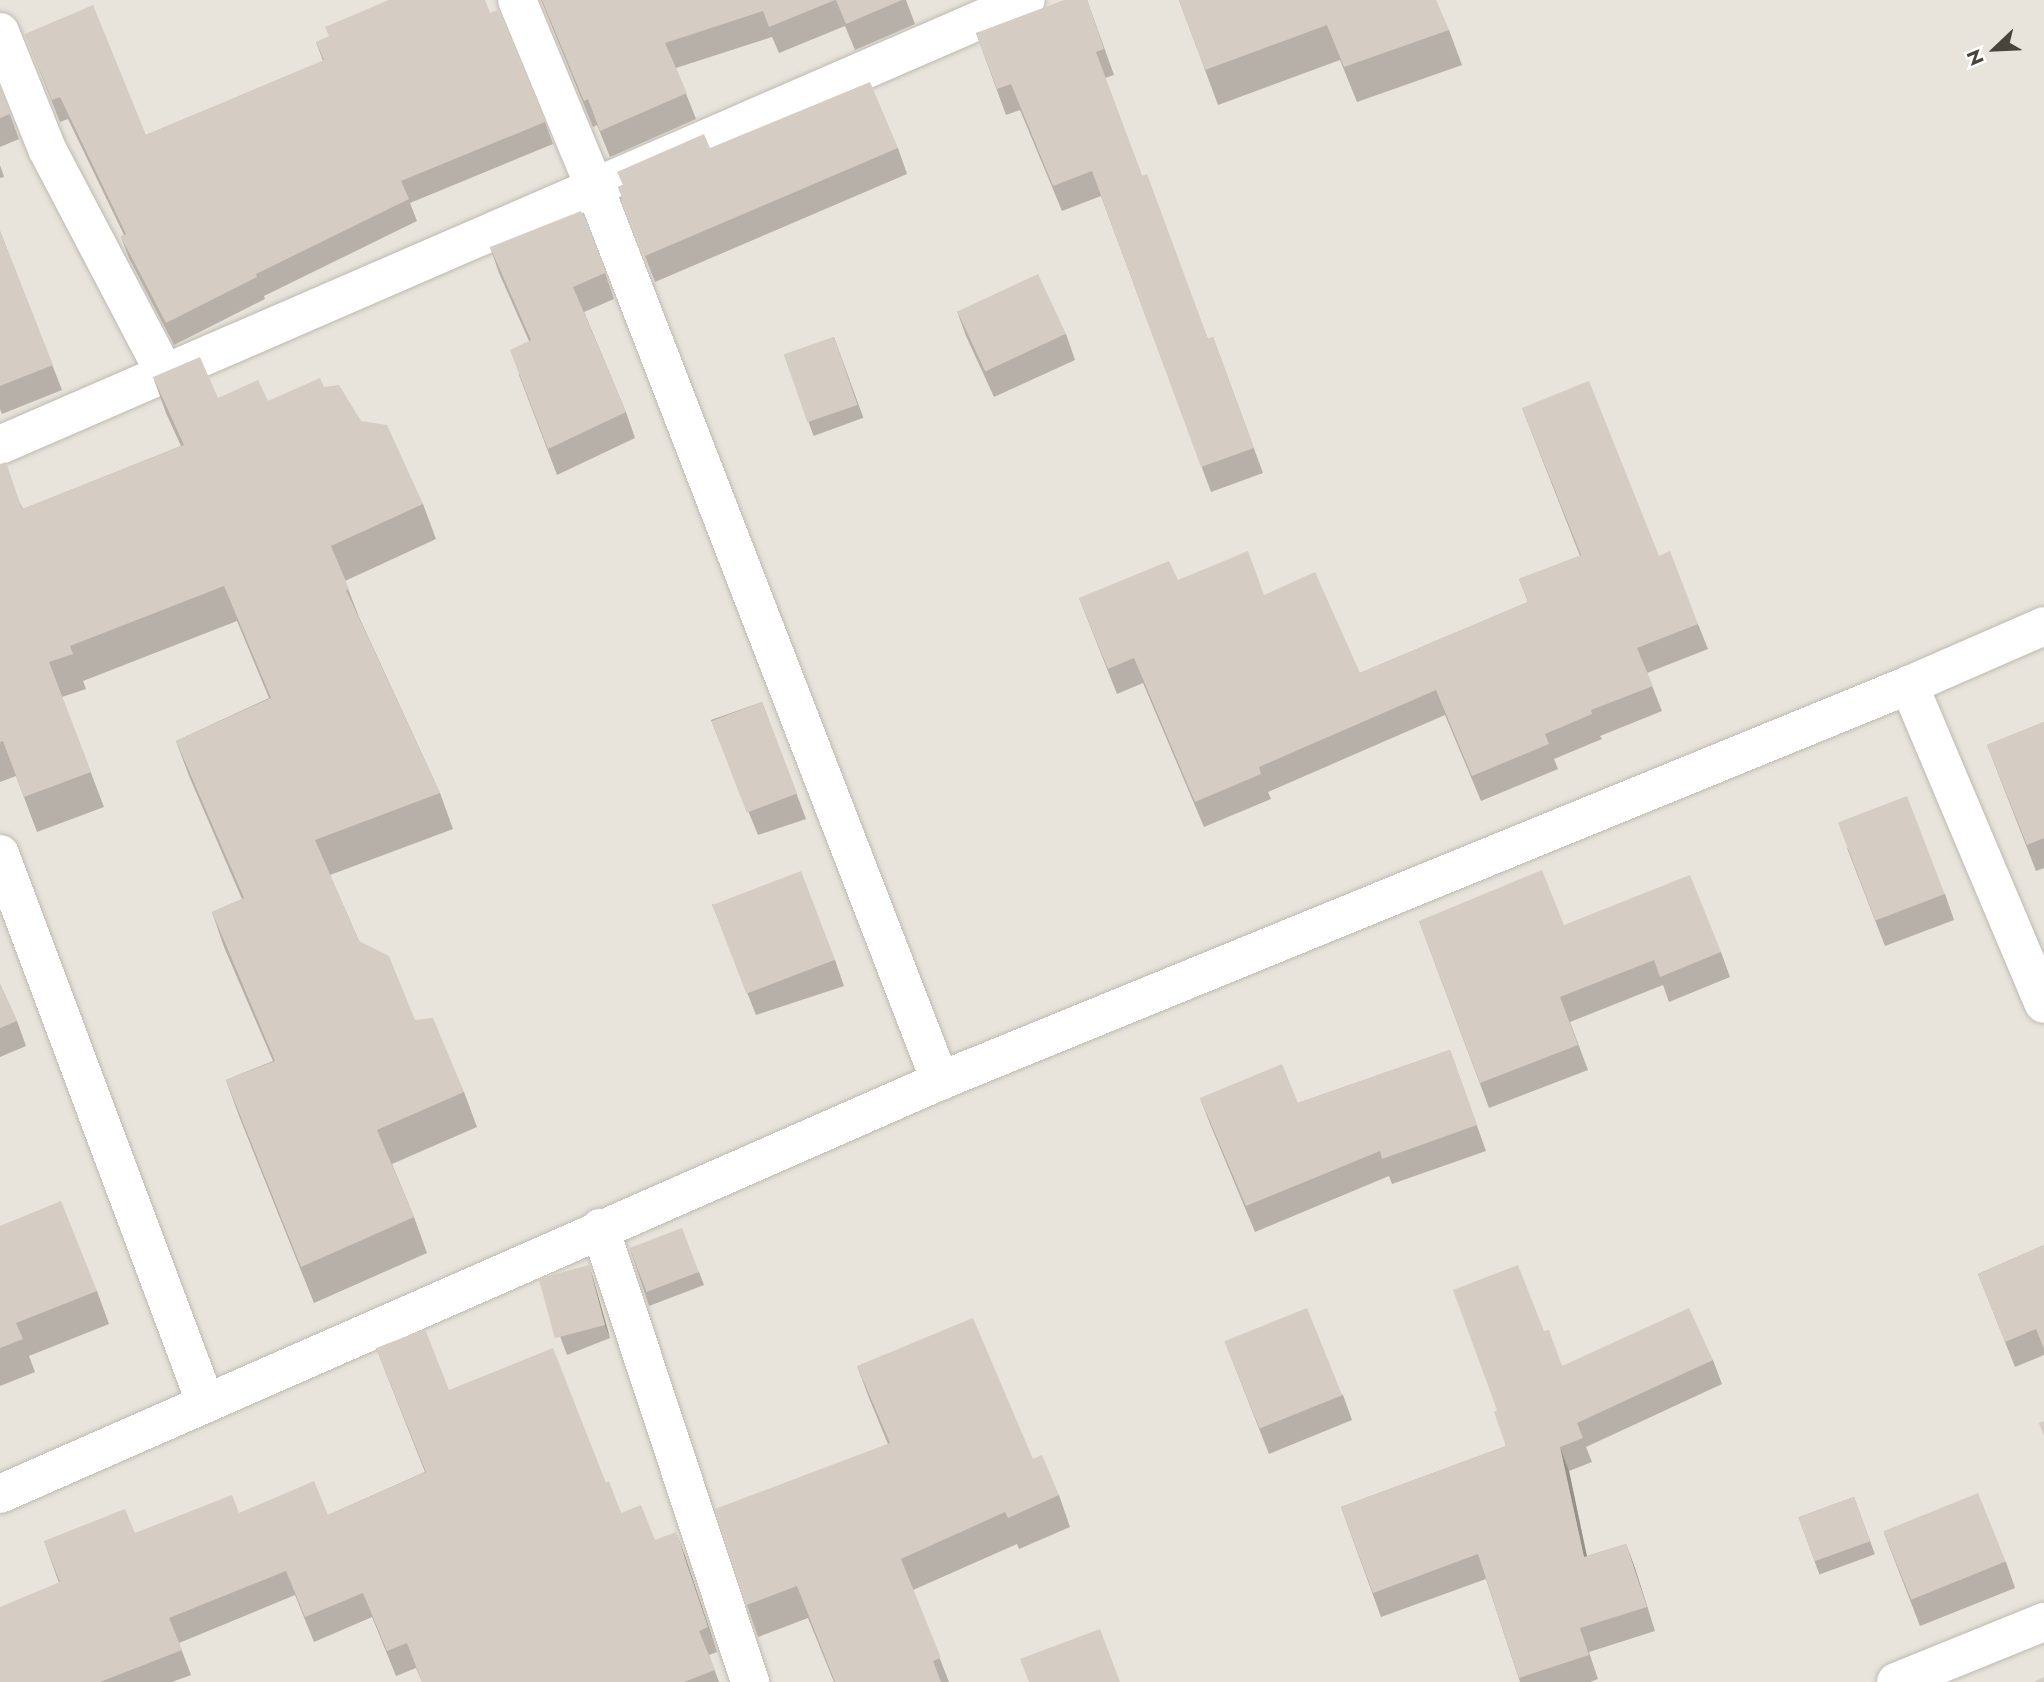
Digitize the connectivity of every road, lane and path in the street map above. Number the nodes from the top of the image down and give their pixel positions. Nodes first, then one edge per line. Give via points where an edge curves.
1 (517, 0) edge
2 (1026, 0) edge
3 (0, 32) edge
4 (594, 186) junction
5 (164, 372) junction
6 (0, 445) edge
7 (2044, 626) edge
8 (1909, 685) junction
9 (0, 854) edge
10 (2044, 1004) edge
11 (940, 1081) junction
12 (600, 1228) junction
13 (205, 1404) junction
14 (0, 1494) edge
15 (2044, 1622) edge
16 (750, 1682) edge
17 (1896, 1682) edge

1 - 4 street
2 - 4 street
3 - 5 street via 47,149
4 - 5 street
4 - 11 street
5 - 6 street
7 - 8 street
8 - 10 street
8 - 11 street
9 - 13 street
11 - 12 street
12 - 13 street
12 - 16 street
13 - 14 street
15 - 17 street

